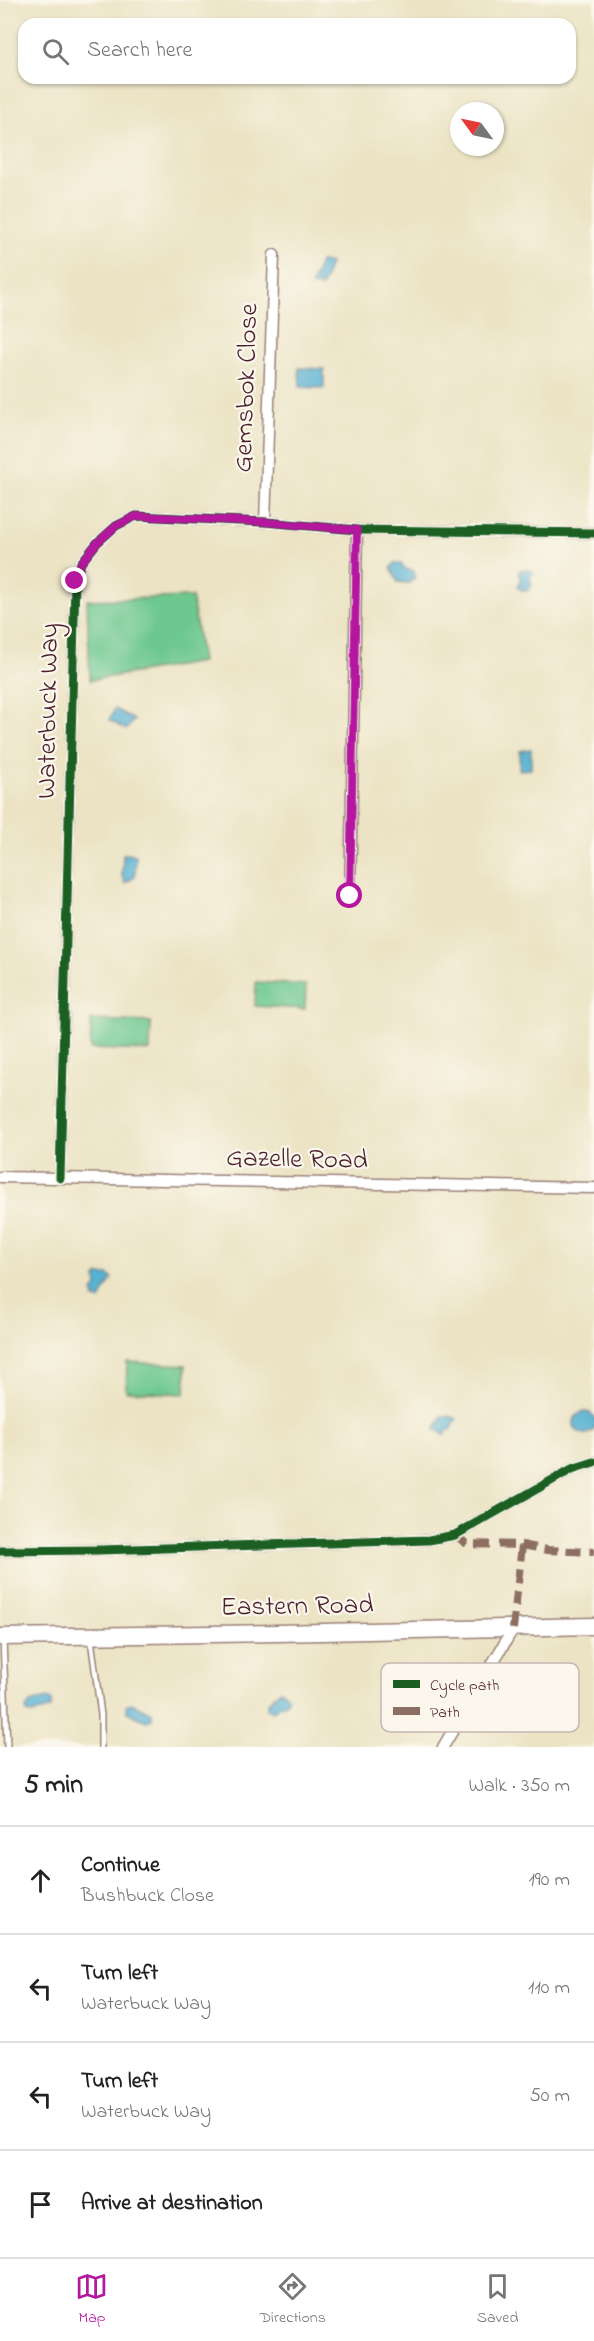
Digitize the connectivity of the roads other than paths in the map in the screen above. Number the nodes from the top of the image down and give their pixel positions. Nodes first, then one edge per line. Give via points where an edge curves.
1 (274, 255) dead end
2 (265, 522) junction
3 (357, 530) junction
4 (594, 533) edge
5 (350, 896) dead end
6 (0, 1177) edge
7 (60, 1178) junction
8 (594, 1188) edge
9 (594, 1462) edge
10 (0, 1551) edge
11 (594, 1626) edge
12 (513, 1629) junction
13 (90, 1635) junction
14 (2, 1636) edge
15 (493, 1663) edge
16 (452, 1732) edge
17 (7, 1747) edge
18 (101, 1747) edge
19 (443, 1747) edge

1 - 2 street, Gemsbok Close
2 - 3 street, Waterbuck Way
2 - 7 street, Waterbuck Way via 136,516 116,526 97,543 81,563 75,581
3 - 4 street, Waterbuck Way
3 - 5 street
6 - 7 street, Gazelle Road
7 - 8 street, Gazelle Road
9 - 10 street via 572,1469 455,1535 429,1540
11 - 12 main road, Eastern Road
12 - 13 main road, Eastern Road
12 - 15 street
13 - 14 main road, Eastern Road
13 - 18 lane via 100,1705
14 - 17 lane
16 - 19 street

